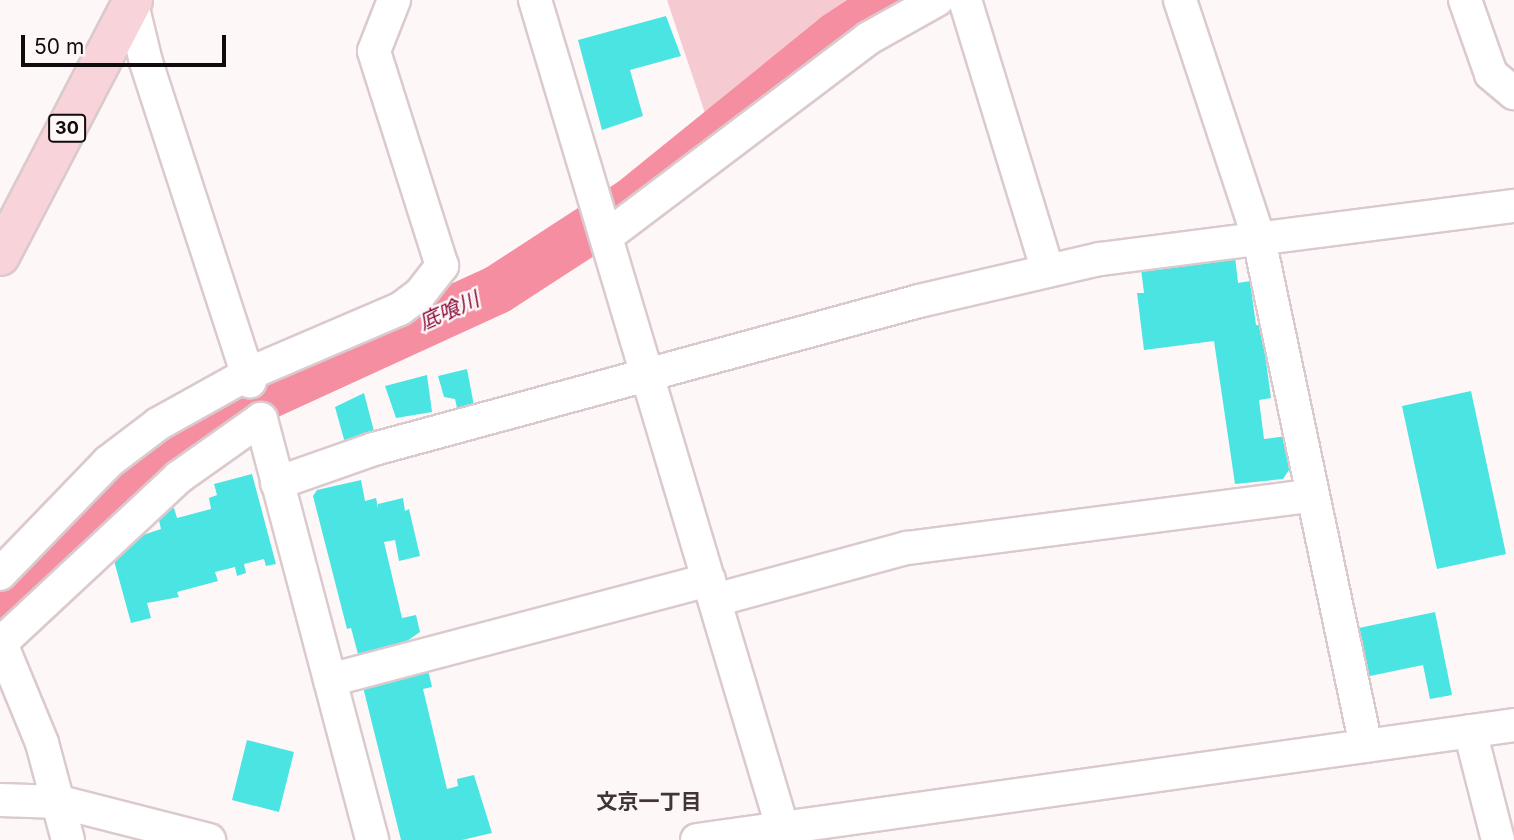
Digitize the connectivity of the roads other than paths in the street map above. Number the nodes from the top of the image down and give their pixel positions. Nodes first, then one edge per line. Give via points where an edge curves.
1 (394, 0) edge
2 (937, 0) edge
3 (965, 0) edge
4 (1180, 0) edge
5 (1465, 0) edge
6 (132, 1) edge
7 (537, 1) edge
8 (1514, 93) edge
9 (1514, 206) edge
10 (607, 236) junction
11 (1259, 239) junction
12 (2, 246) edge
13 (1048, 271) junction
14 (249, 378) junction
15 (649, 378) junction
16 (277, 483) junction
17 (1313, 495) junction
18 (0, 574) edge
19 (712, 590) junction
20 (0, 642) edge
21 (330, 680) junction
22 (1514, 725) edge
23 (1471, 731) junction
24 (1366, 746) junction
25 (0, 800) edge
26 (60, 802) junction
27 (784, 834) edge
28 (68, 840) edge
29 (209, 840) edge
30 (372, 840) edge
31 (697, 840) edge
32 (1498, 840) edge

1 - 14 street via 374,51 442,266 400,309
2 - 10 street via 869,38
3 - 13 street
4 - 11 street
5 - 8 street via 1491,74
6 - 12 main road, 30
6 - 14 street via 146,62
7 - 10 street
9 - 11 street
10 - 15 street
11 - 13 street via 1100,259
11 - 17 street
13 - 15 street via 919,301
14 - 18 street via 158,424 108,462
15 - 16 street via 374,449
15 - 19 street
16 - 20 street via 261,419 179,477
16 - 21 street
17 - 19 street via 907,548
17 - 24 street
19 - 21 street
19 - 27 street
20 - 26 street
21 - 30 street
22 - 23 street
23 - 24 street
23 - 32 street
24 - 27 street
25 - 26 street
26 - 28 street
26 - 29 street
27 - 31 street

